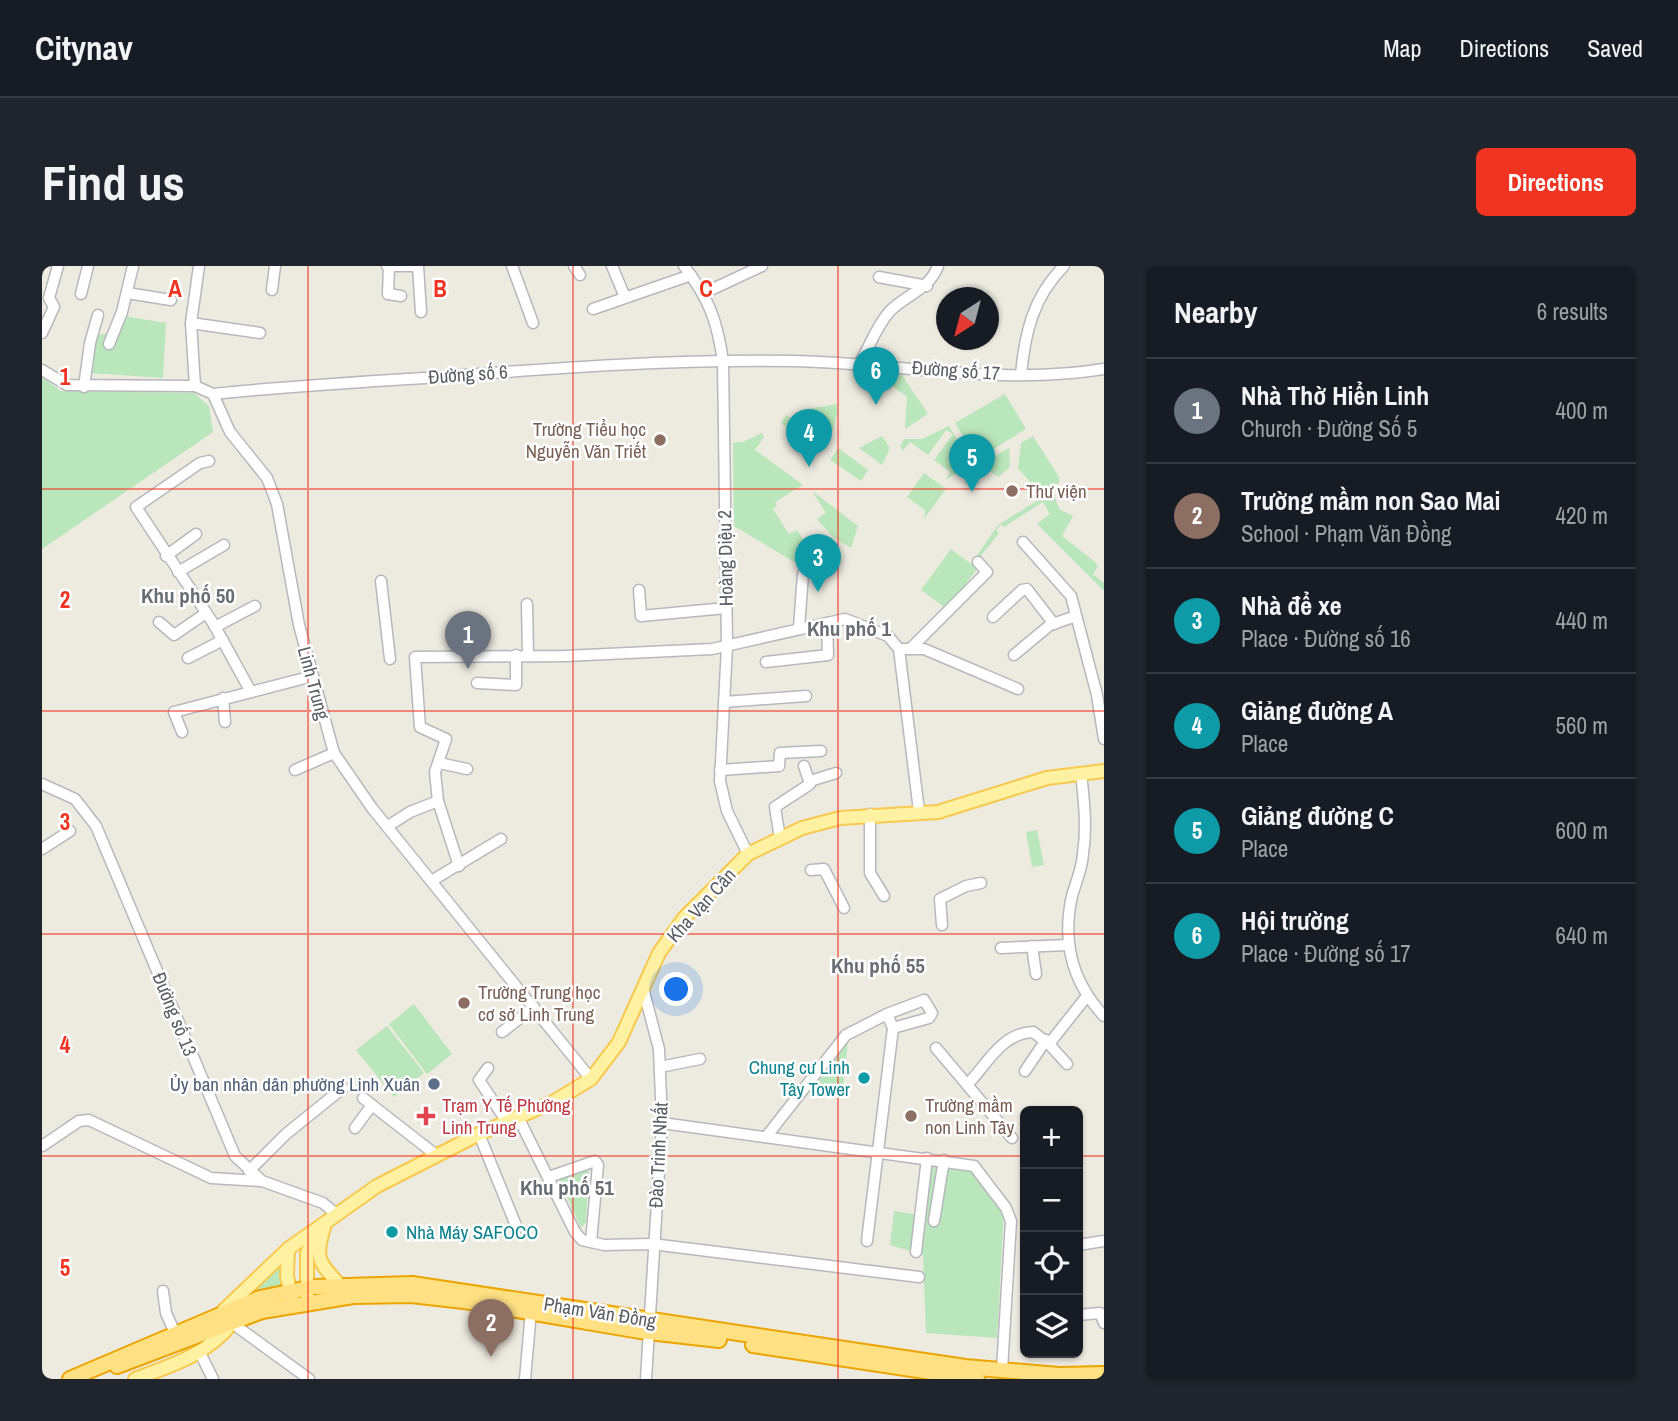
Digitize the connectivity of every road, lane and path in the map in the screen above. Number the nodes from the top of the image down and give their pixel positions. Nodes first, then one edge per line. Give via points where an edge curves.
1 (58, 266) edge
2 (88, 266) edge
3 (133, 266) edge
4 (199, 266) edge
5 (275, 266) edge
6 (388, 266) edge
7 (416, 266) edge
8 (512, 266) edge
9 (612, 266) edge
10 (684, 266) edge
11 (762, 266) edge
12 (938, 266) edge
13 (1064, 266) edge
14 (691, 275) junction
15 (879, 277) dead end
16 (927, 286) junction
17 (272, 290) dead end
18 (127, 293) junction
19 (704, 293) junction
20 (81, 294) dead end
21 (401, 296) dead end
22 (625, 297) junction
23 (171, 300) dead end
24 (593, 309) dead end
25 (421, 312) dead end
26 (99, 315) dead end
27 (191, 323) junction
28 (533, 323) dead end
29 (42, 333) edge
30 (260, 333) dead end
31 (109, 344) dead end
32 (723, 361) junction
33 (859, 364) junction
34 (1104, 369) edge
35 (42, 370) edge
36 (1021, 374) junction
37 (195, 386) junction
38 (84, 387) junction
39 (213, 394) junction
40 (209, 461) dead end
41 (196, 534) dead end
42 (1023, 542) dead end
43 (224, 545) dead end
44 (166, 556) junction
45 (978, 562) dead end
46 (178, 572) junction
47 (803, 574) dead end
48 (381, 580) dead end
49 (639, 590) dead end
50 (527, 604) dead end
51 (255, 606) dead end
52 (726, 608) junction
53 (206, 613) junction
54 (1076, 616) junction
55 (993, 617) dead end
56 (159, 622) dead end
57 (827, 623) junction
58 (1054, 624) junction
59 (215, 627) junction
60 (799, 628) junction
61 (223, 640) junction
62 (727, 646) junction
63 (904, 649) junction
64 (516, 655) junction
65 (528, 655) junction
66 (1014, 655) dead end
67 (188, 658) dead end
68 (390, 659) dead end
69 (766, 662) dead end
70 (313, 676) junction
71 (477, 683) dead end
72 (1018, 689) dead end
73 (251, 692) junction
74 (806, 696) dead end
75 (223, 698) junction
76 (724, 702) junction
77 (225, 722) dead end
78 (181, 732) dead end
79 (1104, 739) edge
80 (821, 751) dead end
81 (334, 753) junction
82 (439, 763) junction
83 (804, 766) dead end
84 (467, 769) dead end
85 (720, 769) junction
86 (295, 770) dead end
87 (1104, 771) edge
88 (836, 773) dead end
89 (1081, 773) junction
90 (810, 780) junction
91 (42, 784) edge
92 (438, 801) junction
93 (919, 811) junction
94 (870, 814) junction
95 (388, 827) junction
96 (70, 831) dead end
97 (780, 838) junction
98 (501, 839) dead end
99 (42, 849) edge
100 (748, 854) junction
101 (459, 866) junction
102 (811, 870) dead end
103 (433, 880) junction
104 (981, 883) dead end
105 (884, 896) dead end
106 (844, 908) dead end
107 (942, 925) dead end
108 (1032, 946) junction
109 (1068, 946) junction
110 (1001, 947) dead end
111 (1036, 974) dead end
112 (644, 992) junction
113 (1087, 996) junction
114 (1100, 1004) edge
115 (534, 1007) junction
116 (887, 1014) junction
117 (1104, 1016) edge
118 (893, 1028) junction
119 (502, 1032) dead end
120 (1048, 1042) junction
121 (936, 1048) dead end
122 (700, 1059) dead end
123 (1067, 1064) dead end
124 (660, 1067) junction
125 (488, 1068) dead end
126 (1025, 1071) dead end
127 (591, 1079) junction
128 (967, 1086) junction
129 (343, 1088) dead end
130 (363, 1098) dead end
131 (372, 1105) junction
132 (513, 1119) junction
133 (662, 1123) junction
134 (355, 1128) dead end
135 (479, 1134) junction
136 (765, 1137) junction
137 (1012, 1138) dead end
138 (42, 1146) edge
139 (879, 1152) junction
140 (436, 1155) junction
141 (927, 1158) junction
142 (944, 1160) junction
143 (249, 1171) junction
144 (549, 1177) junction
145 (262, 1181) junction
146 (326, 1221) junction
147 (934, 1222) dead end
148 (517, 1228) dead end
149 (867, 1241) dead end
150 (1104, 1241) edge
151 (591, 1242) junction
152 (652, 1244) junction
153 (1083, 1244) edge
154 (288, 1249) junction
155 (916, 1252) dead end
156 (919, 1277) dead end
157 (340, 1285) junction
158 (163, 1291) dead end
159 (299, 1296) junction
160 (223, 1311) junction
161 (531, 1311) junction
162 (1083, 1315) edge
163 (232, 1323) junction
164 (1104, 1323) edge
165 (649, 1326) junction
166 (175, 1333) junction
167 (200, 1353) junction
168 (1002, 1370) junction
169 (1104, 1374) edge
170 (69, 1379) edge
171 (87, 1379) edge
172 (135, 1379) edge
173 (214, 1379) edge
174 (309, 1379) edge
175 (525, 1379) edge
176 (646, 1379) edge
177 (977, 1379) edge

1 - 29 street via 49,298 54,307
2 - 20 street
3 - 18 street
4 - 27 street
5 - 17 street
6 - 7 street
6 - 21 street via 388,294
7 - 25 street
8 - 28 street
9 - 22 street
10 - 14 street, Hoàng Diệu 2
11 - 19 street
12 - 16 street
13 - 36 street via 1034,307
14 - 19 street, Hoàng Diệu 2
14 - 22 street
15 - 16 street
16 - 33 street via 892,309
18 - 23 street
18 - 31 street
19 - 32 street, Hoàng Diệu 2 via 718,325
22 - 24 street
26 - 38 street
27 - 30 street
27 - 37 street
32 - 33 street, Đường số 17
32 - 39 street, Đường số 6 via 575,366
32 - 52 street, Hoàng Diệu 2
33 - 36 street, Đường số 17
34 - 36 street, Đường số 17 via 1067,375
35 - 38 street via 67,385
37 - 38 street
37 - 39 street
39 - 70 street, Linh Trung via 230,432 267,478 277,505
40 - 44 street via 136,507
41 - 44 street
42 - 54 street via 1071,596
43 - 46 street
44 - 46 street
45 - 63 street via 987,572
46 - 53 street
47 - 60 street
48 - 68 street
49 - 52 street via 641,616
50 - 65 street
51 - 59 street
52 - 62 street, Hoàng Diệu 2
53 - 56 street via 174,635
53 - 59 street
54 - 58 street
54 - 79 street
55 - 58 street via 1027,589
57 - 60 street
57 - 63 street via 845,620 867,627
57 - 69 street via 828,655
58 - 66 street
59 - 61 street
60 - 62 street
61 - 67 street
61 - 73 street
62 - 65 street
62 - 76 street, Hoàng Diệu 2
63 - 72 street via 924,649
63 - 93 street
64 - 65 street
64 - 71 street via 516,685
64 - 82 street via 415,657 420,727 446,739
70 - 73 street
70 - 81 street, Linh Trung
73 - 75 street
74 - 76 street
75 - 77 street
75 - 78 street via 174,712
76 - 85 street, Hoàng Diệu 2
80 - 85 street via 780,752 779,766
81 - 86 street
81 - 95 street, Linh Trung
82 - 84 street
82 - 92 street via 435,772
83 - 90 street
85 - 100 street, Hoàng Diệu 2 via 727,811
87 - 89 main road, Kha Vạn Cân
88 - 90 street
89 - 93 main road, Kha Vạn Cân via 1047,778 938,812
89 - 109 street via 1083,856 1068,924
90 - 97 street via 808,786 775,807
91 - 143 street, Đường số 13 via 75,799 96,826 223,1134
92 - 95 street
92 - 101 street
93 - 94 main road, Kha Vạn Cân
94 - 97 main road, Kha Vạn Cân via 840,818
94 - 105 street via 870,873
95 - 103 street, Linh Trung
96 - 99 street
97 - 100 main road, Kha Vạn Cân
98 - 101 street
100 - 112 main road, Kha Vạn Cân via 684,918 659,953
101 - 103 street
102 - 106 street via 824,869
103 - 115 street, Linh Trung
104 - 107 street via 940,899
108 - 109 street
108 - 110 street
108 - 111 street
109 - 113 street
112 - 124 street, Đào Trinh Nhất
112 - 127 main road, Kha Vạn Cân via 619,1042
113 - 114 street
113 - 120 street
114 - 117 street
115 - 119 street
115 - 127 street, Linh Trung
116 - 118 street
116 - 118 street via 924,1000 930,1005 929,1018
116 - 136 street via 846,1035
118 - 139 street
120 - 123 street
120 - 126 street
120 - 128 street via 1028,1032 1011,1038
121 - 128 street
122 - 124 street
124 - 133 street, Đào Trinh Nhất
125 - 132 street via 479,1080
127 - 132 main road, Kha Vạn Cân
128 - 137 street
129 - 143 street
130 - 131 street
131 - 134 street
131 - 140 street
132 - 135 main road, Kha Vạn Cân
132 - 144 street
133 - 136 street
133 - 152 street, Đào Trinh Nhất
135 - 140 main road, Kha Vạn Cân
135 - 148 street
136 - 139 street
138 - 145 street via 79,1121 89,1120 211,1178
139 - 141 street
139 - 149 street
140 - 146 main road, Kha Vạn Cân via 377,1186
141 - 142 street
141 - 155 street
142 - 147 street
142 - 168 street via 974,1166 1011,1221
143 - 145 street, Đường số 13
144 - 151 street via 575,1232
144 - 151 street via 594,1161 598,1165
145 - 146 street, Đường số 13 via 323,1203
146 - 154 main road, Kha Vạn Cân
146 - 157 main road via 317,1250
146 - 159 main road via 307,1254
150 - 153 street
151 - 152 street
152 - 156 street
152 - 165 street, Đào Trinh Nhất
154 - 159 main road
154 - 160 main road, Kha Vạn Cân
157 - 159 highway, Phạm Văn Đồng
157 - 165 highway, Phạm Văn Đồng via 444,1287
158 - 166 street
159 - 160 highway, Phạm Văn Đồng
159 - 161 highway, Phạm Văn Đồng via 411,1295
159 - 163 highway, Phạm Văn Đồng
160 - 166 highway, Phạm Văn Đồng
161 - 165 highway, Phạm Văn Đồng
161 - 175 street
162 - 164 street via 1100,1313
163 - 167 main road
163 - 171 highway, Phạm Văn Đồng
163 - 174 street
165 - 168 highway, Phạm Văn Đồng
165 - 176 street, Đào Trinh Nhất
165 - 177 highway, Phạm Văn Đồng
166 - 170 highway, Phạm Văn Đồng
167 - 172 main road
167 - 173 street
168 - 169 highway, Phạm Văn Đồng

